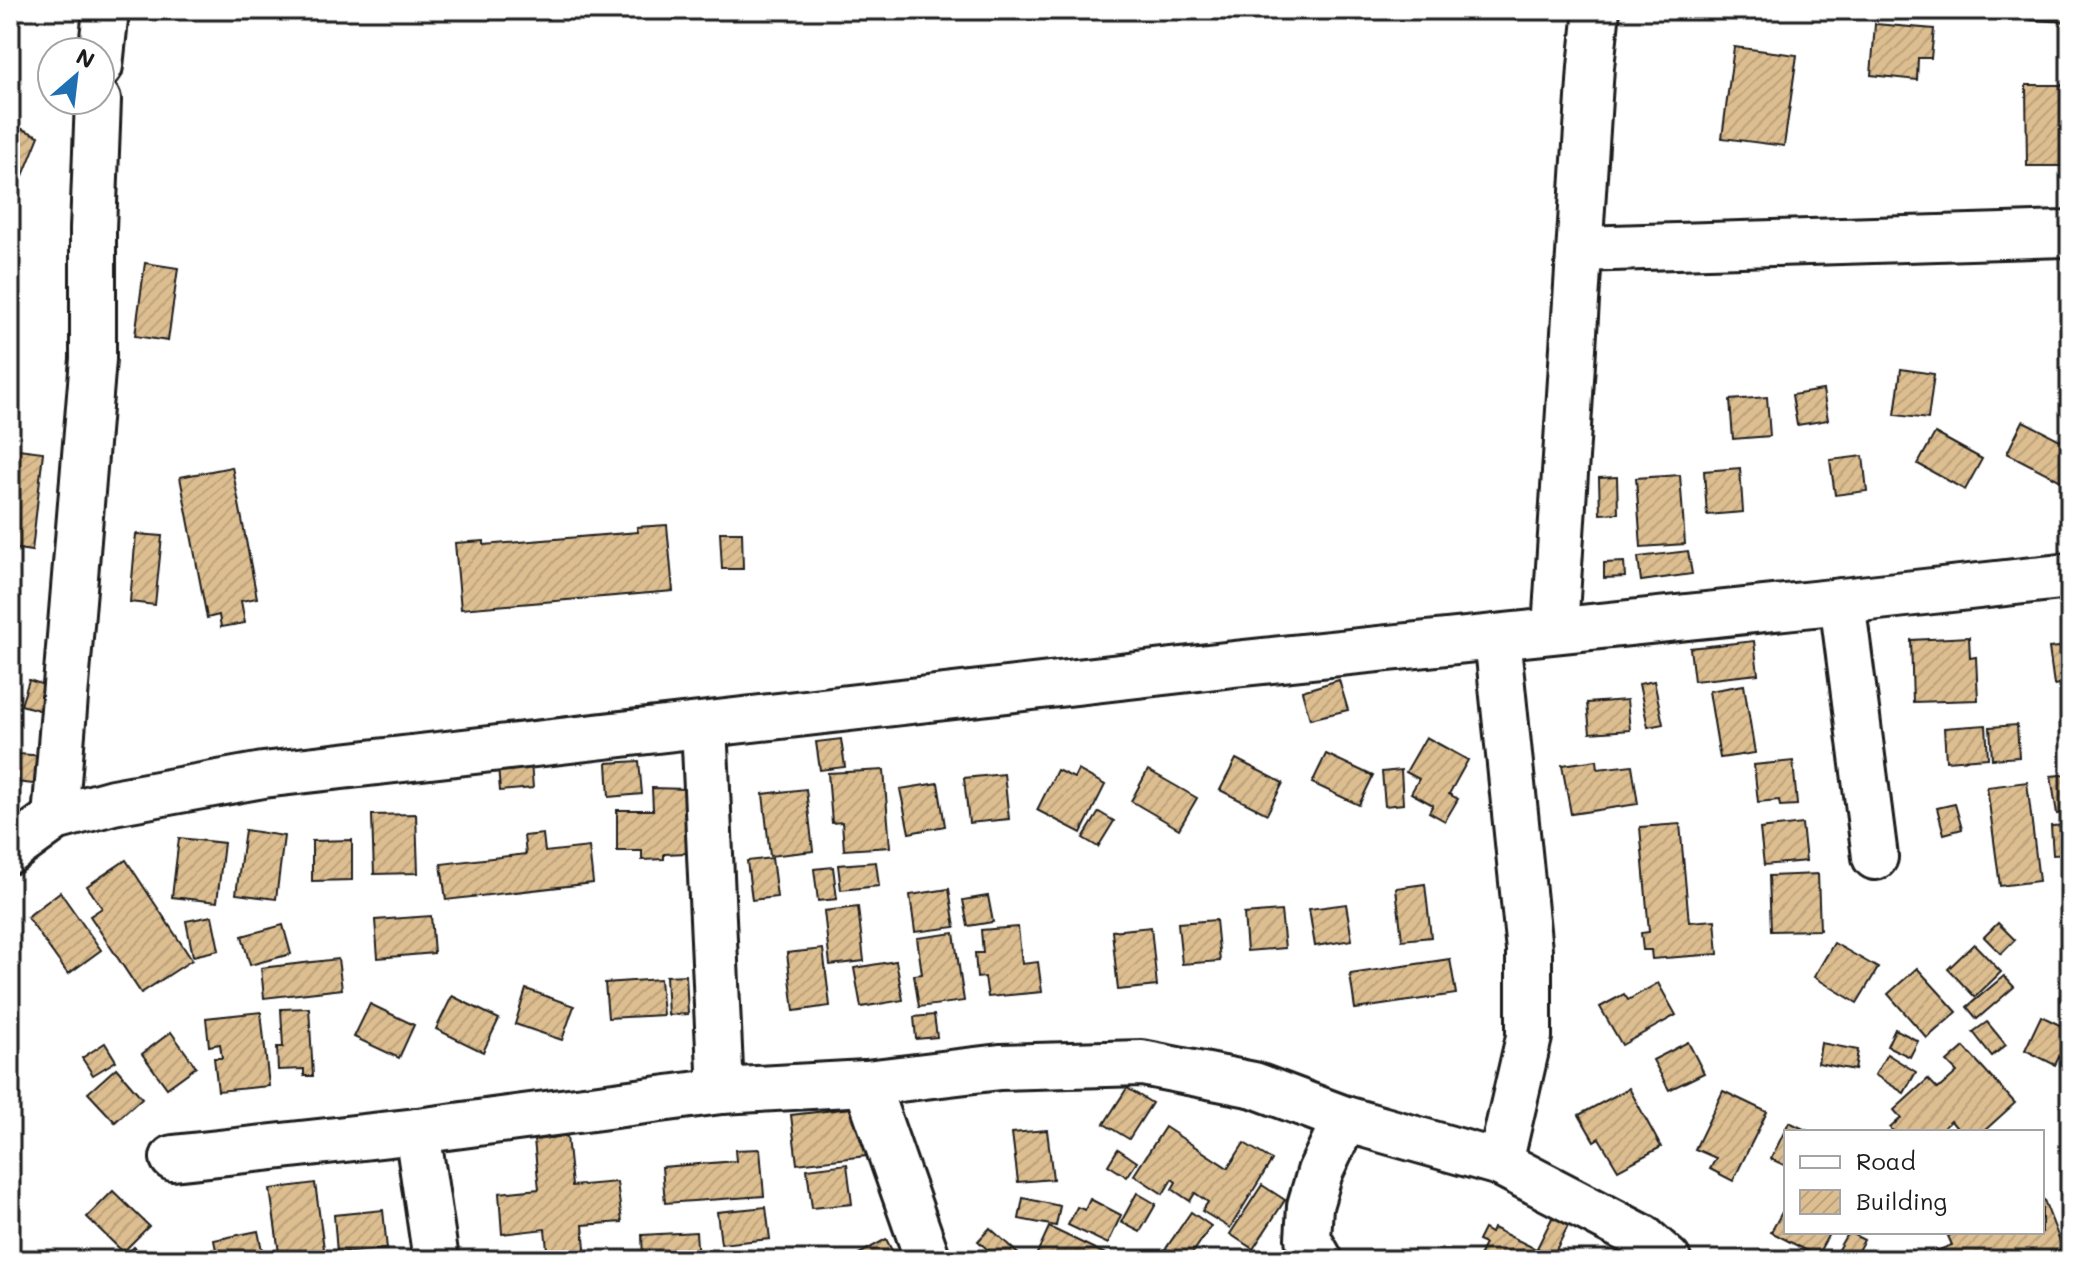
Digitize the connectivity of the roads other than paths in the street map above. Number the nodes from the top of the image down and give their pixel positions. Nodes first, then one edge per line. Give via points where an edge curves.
1 (106, 10) edge
2 (1597, 10) edge
3 (103, 36) edge
4 (97, 116) edge
5 (2070, 232) edge
6 (1580, 249) junction
7 (2070, 576) edge
8 (1842, 601) junction
9 (1555, 629) junction
10 (1497, 637) junction
11 (704, 725) junction
12 (55, 818) junction
13 (10, 851) edge
14 (1875, 857) dead end
15 (866, 1083) junction
16 (721, 1091) junction
17 (1345, 1119) junction
18 (417, 1131) junction
19 (173, 1158) dead end
20 (1500, 1163) junction
21 (436, 1260) edge
22 (928, 1260) edge
23 (1320, 1260) edge
24 (1668, 1260) edge

1 - 3 street
2 - 6 street
4 - 12 street via 93,359
5 - 6 street
6 - 9 street
7 - 8 street
8 - 9 street
8 - 14 street
9 - 10 street
10 - 11 street
10 - 20 street via 1529,950 1529,1037
11 - 12 street via 263,775
11 - 16 street
12 - 13 street
15 - 16 street
15 - 17 street via 1000,1067 1142,1063 1254,1085
15 - 22 street
16 - 18 street
17 - 20 street
17 - 23 street via 1310,1206 1308,1239
18 - 19 street
18 - 21 street
20 - 24 street via 1642,1237

